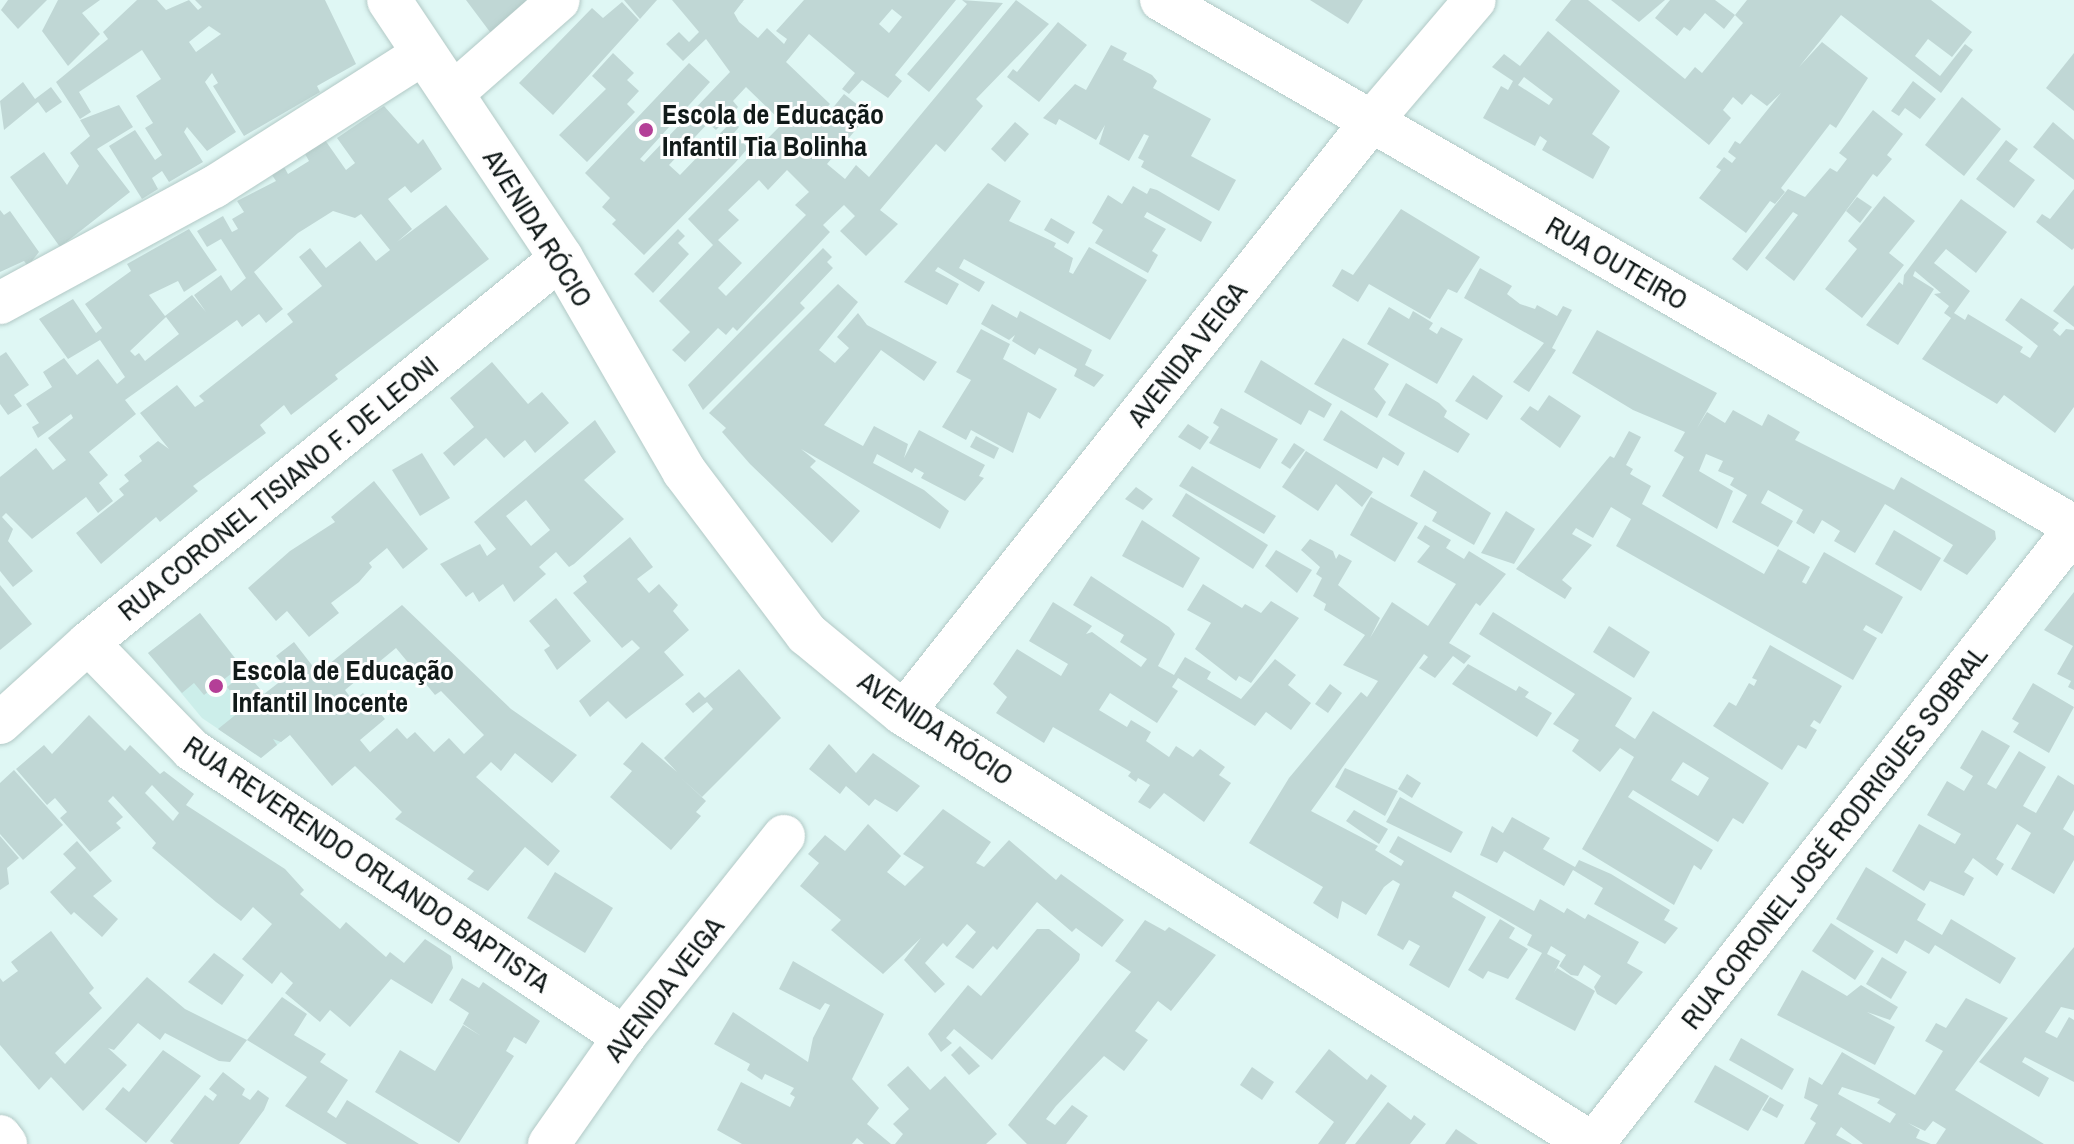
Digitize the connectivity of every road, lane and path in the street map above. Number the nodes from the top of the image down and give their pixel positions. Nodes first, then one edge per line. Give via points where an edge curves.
1 (389, 0) edge
2 (559, 0) edge
3 (1161, 0) edge
4 (1475, 0) edge
5 (423, 54) junction
6 (452, 94) junction
7 (1371, 122) junction
8 (561, 258) junction
9 (0, 303) edge
10 (2074, 528) edge
11 (88, 643) junction
12 (903, 713) junction
13 (0, 723) edge
14 (784, 836) dead end
15 (624, 1037) junction
16 (0, 1136) edge
17 (6, 1144) edge
18 (549, 1144) edge
19 (1593, 1144) edge

1 - 5 street, AVENIDA RÓCIO
2 - 6 street
3 - 7 street, RUA OUTEIRO
4 - 7 street, AVENIDA VEIGA
5 - 6 street, AVENIDA RÓCIO
5 - 9 street via 214,187
6 - 8 street, AVENIDA RÓCIO
7 - 10 street, RUA OUTEIRO
7 - 12 street, AVENIDA VEIGA
8 - 11 street, RUA CORONEL TISIANO F. DE LEONI
8 - 12 street, AVENIDA RÓCIO via 684,471 807,634
10 - 19 street, RUA CORONEL JOSÉ RODRIGUES SOBRAL
11 - 13 street, RUA CORONEL TISIANO F. DE LEONI
11 - 15 street, RUA REVERENDO ORLANDO BAPTISTA via 192,750
12 - 19 street, AVENIDA RÓCIO
14 - 15 street, AVENIDA VEIGA
15 - 18 street, AVENIDA VEIGA
16 - 17 street

